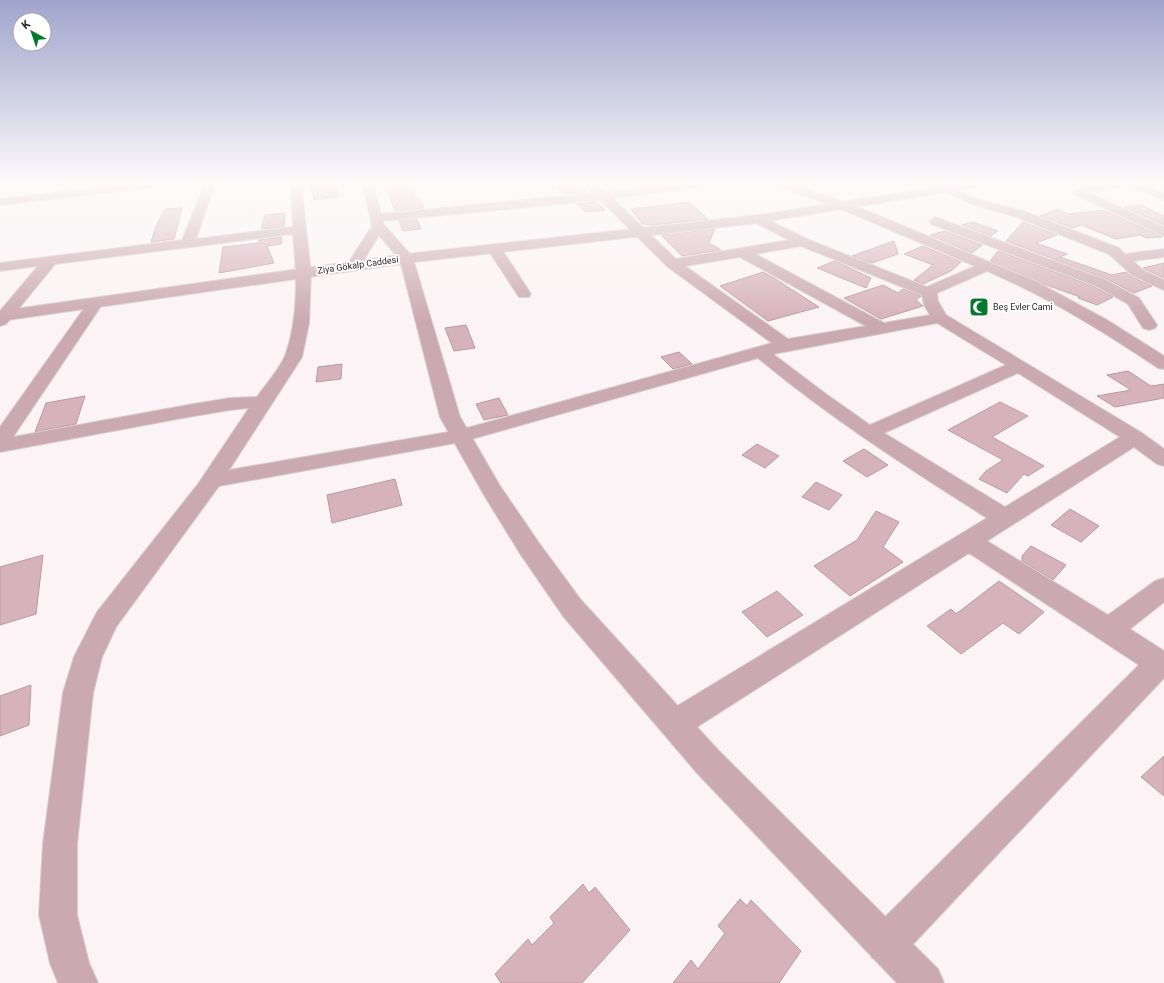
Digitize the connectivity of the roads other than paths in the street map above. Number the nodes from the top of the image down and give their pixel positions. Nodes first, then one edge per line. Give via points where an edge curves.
1 (193, 230) edge
2 (299, 230) joint
3 (373, 230) edge
4 (383, 230) edge
5 (658, 230) edge
6 (779, 230) edge
7 (908, 230) edge
8 (959, 230) edge
9 (1060, 230) edge
10 (905, 231) joint
11 (638, 232) junction
12 (802, 242) junction
13 (188, 243) junction
14 (494, 248) junction
15 (741, 252) junction
16 (1164, 253) edge
17 (406, 258) junction
18 (1124, 258) junction
19 (52, 260) junction
20 (673, 264) junction
21 (354, 265) junction
22 (986, 266) junction
23 (0, 267) edge
24 (304, 272) junction
25 (1164, 276) edge
26 (1147, 277) junction
27 (1164, 286) edge
28 (930, 293) junction
29 (524, 294) dead end
30 (95, 303) junction
31 (2, 318) edge
32 (940, 318) junction
33 (1101, 323) junction
34 (1157, 325) edge
35 (882, 328) junction
36 (785, 345) junction
37 (761, 352) junction
38 (1164, 364) edge
39 (1019, 366) junction
40 (263, 402) junction
41 (868, 433) junction
42 (461, 436) junction
43 (1135, 437) junction
44 (0, 442) edge
45 (0, 446) edge
46 (1164, 460) edge
47 (212, 480) junction
48 (1005, 518) junction
49 (969, 541) junction
50 (1164, 588) edge
51 (1109, 630) junction
52 (1162, 665) edge
53 (675, 724) junction
54 (886, 944) junction
55 (78, 983) edge
56 (924, 983) edge

1 - 13 street
2 - 13 street
2 - 24 street
3 - 21 street
4 - 17 street
5 - 11 street, Ziya Gökalp Caddesi
6 - 12 street
7 - 10 street
8 - 34 street via 1119,291 1134,301
9 - 18 street via 1114,251
10 - 22 street
11 - 14 street, Ziya Gökalp Caddesi
11 - 20 street
12 - 15 street
12 - 28 street
13 - 19 street
14 - 17 street, Ziya Gökalp Caddesi
14 - 29 street
15 - 20 street
15 - 35 street
16 - 18 street
17 - 21 street, Ziya Gökalp Caddesi
17 - 42 street via 450,417
18 - 26 street via 1138,273
19 - 23 street
19 - 31 street
20 - 36 street
21 - 24 street, Ziya Gökalp Caddesi
22 - 28 street
22 - 33 street via 1055,297
24 - 30 street, Ziya Gökalp Caddesi
24 - 40 street via 301,323 293,357
25 - 26 street
26 - 27 street
28 - 32 street via 933,307
30 - 31 street, Ziya Gökalp Caddesi
30 - 44 street
32 - 35 street
32 - 39 street
33 - 34 street
33 - 38 street
35 - 36 street
36 - 37 street
37 - 41 street via 796,383
37 - 42 street
39 - 41 street
39 - 43 street
40 - 45 street via 188,410
40 - 47 street
41 - 48 street
42 - 47 street
42 - 53 street via 530,549 572,608
43 - 46 street
43 - 48 street
47 - 55 street via 106,620 88,657 78,693 60,844 58,915 70,963
48 - 49 street
49 - 51 street
49 - 53 street
50 - 51 street
51 - 52 street
52 - 54 street
53 - 54 street via 708,762
54 - 56 street

